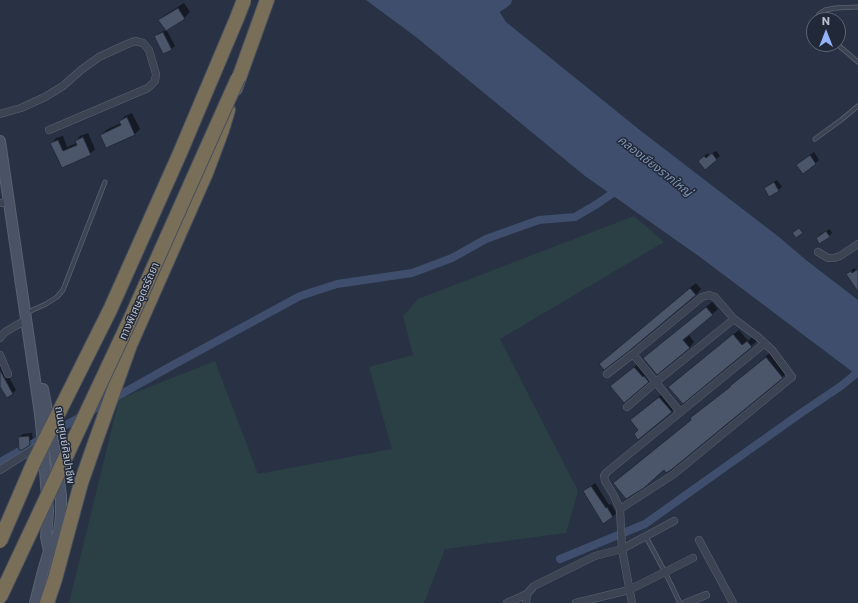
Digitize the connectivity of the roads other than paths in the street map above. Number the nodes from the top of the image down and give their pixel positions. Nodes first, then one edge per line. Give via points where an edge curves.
1 (244, 0) edge
2 (267, 0) edge
3 (858, 7) edge
4 (822, 12) edge
5 (846, 52) edge
6 (858, 62) edge
7 (238, 78) junction
8 (858, 106) edge
9 (0, 114) edge
10 (48, 130) dead end
11 (815, 139) dead end
12 (0, 141) edge
13 (105, 182) dead end
14 (4, 198) edge
15 (858, 244) edge
16 (818, 252) dead end
17 (26, 317) junction
18 (734, 319) junction
19 (0, 338) edge
20 (30, 342) junction
21 (765, 343) junction
22 (633, 354) junction
23 (0, 356) edge
24 (8, 374) dead end
25 (607, 374) dead end
26 (656, 382) junction
27 (627, 407) dead end
28 (680, 412) junction
29 (43, 443) junction
30 (34, 462) junction
31 (0, 470) edge
32 (620, 509) junction
33 (674, 522) dead end
34 (0, 524) edge
35 (646, 536) junction
36 (699, 540) dead end
37 (0, 541) edge
38 (622, 549) junction
39 (49, 552) junction
40 (693, 558) dead end
41 (665, 572) junction
42 (629, 590) junction
43 (527, 594) junction
44 (706, 595) dead end
45 (0, 598) edge
46 (35, 603) edge
47 (48, 603) edge
48 (507, 603) edge
49 (526, 603) edge
50 (576, 603) edge
51 (632, 603) edge
52 (680, 603) edge
53 (686, 603) edge
54 (733, 603) edge

1 - 30 highway, ทางพิเศษอุดรรัถยา, bridge via 110,310
2 - 7 highway, ทางพิเศษอุดรรัถยา
3 - 4 lane via 835,8
5 - 6 lane
7 - 45 highway, ทางพิเศษอุดรรัถยา, bridge via 130,320
7 - 47 highway, bridge via 206,173 130,345 81,482
8 - 11 lane
9 - 10 street via 22,108 45,97 99,57 125,44 135,41 144,43 149,50 156,74 155,81 148,88
12 - 14 main road, ถนนศูนย์ศิลปาชีพ
13 - 17 lane via 63,290 57,297
14 - 17 main road, ถนนศูนย์ศิลปาชีพ
15 - 16 street via 834,258 828,258
17 - 19 street
17 - 20 main road, ถนนศูนย์ศิลปาชีพ
18 - 21 street
18 - 22 street via 715,297 702,297
18 - 26 street
20 - 29 main road, ถนนศูนย์ศิลปาชีพ
20 - 39 main road, ถนนศูนย์ศิลปาชีพ via 43,389 61,495 59,532
21 - 28 street
21 - 32 street via 792,377 674,474
22 - 25 street
22 - 26 street
23 - 24 street
26 - 27 street
26 - 28 street
28 - 32 street via 604,476
29 - 31 street
29 - 39 main road, ถนนศูนย์ศิลปาชีพ via 48,511 46,536
30 - 34 highway, bridge
30 - 37 highway, ทางพิเศษอุดรรัถยา, bridge
32 - 38 street
33 - 35 street
35 - 38 street
35 - 41 lane
36 - 54 street
38 - 42 street
38 - 43 street via 595,556 534,586
39 - 46 main road, ถนนศูนย์ศิลปาชีพ
40 - 41 street
41 - 42 street
41 - 52 lane
42 - 50 street
42 - 51 street
43 - 48 street
43 - 49 street
44 - 53 street

